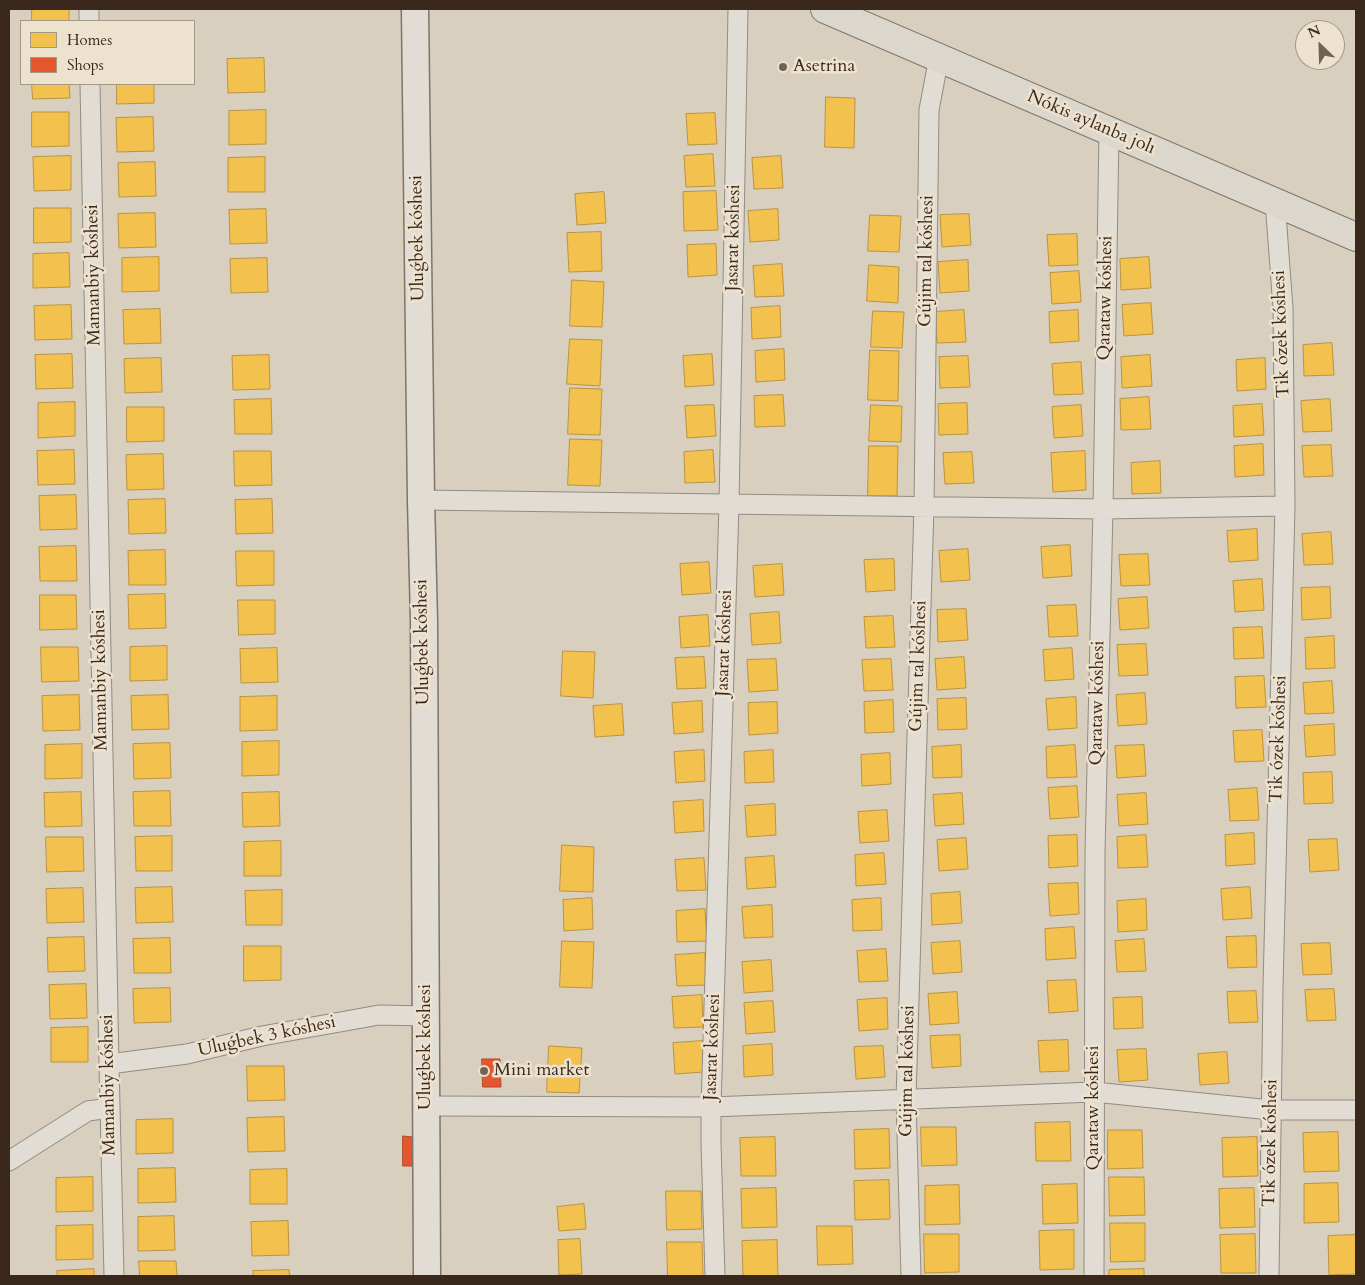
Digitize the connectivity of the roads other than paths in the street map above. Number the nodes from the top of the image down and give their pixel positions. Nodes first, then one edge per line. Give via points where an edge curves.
1 (415, 9) edge
2 (738, 9) edge
3 (826, 9) edge
4 (939, 57) junction
5 (90, 85) edge
6 (1109, 131) junction
7 (1275, 201) junction
8 (1356, 237) edge
9 (421, 500) junction
10 (729, 504) junction
11 (1286, 506) junction
12 (924, 507) junction
13 (1103, 509) junction
14 (426, 1016) junction
15 (109, 1064) junction
16 (1094, 1092) junction
17 (906, 1099) junction
18 (426, 1106) junction
19 (110, 1108) junction
20 (711, 1108) junction
21 (1271, 1110) junction
22 (1356, 1110) edge
23 (9, 1161) edge
24 (114, 1276) edge
25 (427, 1276) edge
26 (715, 1276) edge
27 (911, 1276) edge
28 (1094, 1276) edge
29 (1269, 1276) edge

1 - 9 street, Uluǵbek kóshesi
2 - 10 street, Jasarat kóshesi
3 - 4 main road, Nókis aylanba jolı
4 - 6 main road, Nókis aylanba jolı
4 - 12 street, Gújim tal kóshesi via 929,110
5 - 15 street, Mamanbiy kóshesi
6 - 7 main road, Nókis aylanba jolı
6 - 13 street, Qarataw kóshesi
7 - 8 main road, Nókis aylanba jolı
7 - 11 street, Tik ózek kóshesi via 1283,308
9 - 10 street
9 - 14 street, Uluǵbek kóshesi
10 - 12 street
10 - 20 street, Jasarat kóshesi
11 - 13 street
11 - 21 street, Tik ózek kóshesi
12 - 13 street
12 - 17 street, Gújim tal kóshesi
13 - 16 street, Qarataw kóshesi via 1095,852
14 - 15 street, Uluǵbek 3 kóshesi via 379,1015 262,1036 187,1054
14 - 18 street, Uluǵbek kóshesi
15 - 19 street, Mamanbiy kóshesi
16 - 17 street
16 - 21 street
16 - 28 street, Qarataw kóshesi
17 - 20 street
17 - 27 street, Gújim tal kóshesi
18 - 20 street
18 - 25 street, Uluǵbek kóshesi
19 - 23 street via 88,1111
19 - 24 street, Mamanbiy kóshesi
20 - 26 street, Jasarat kóshesi
21 - 22 street
21 - 29 street, Tik ózek kóshesi

